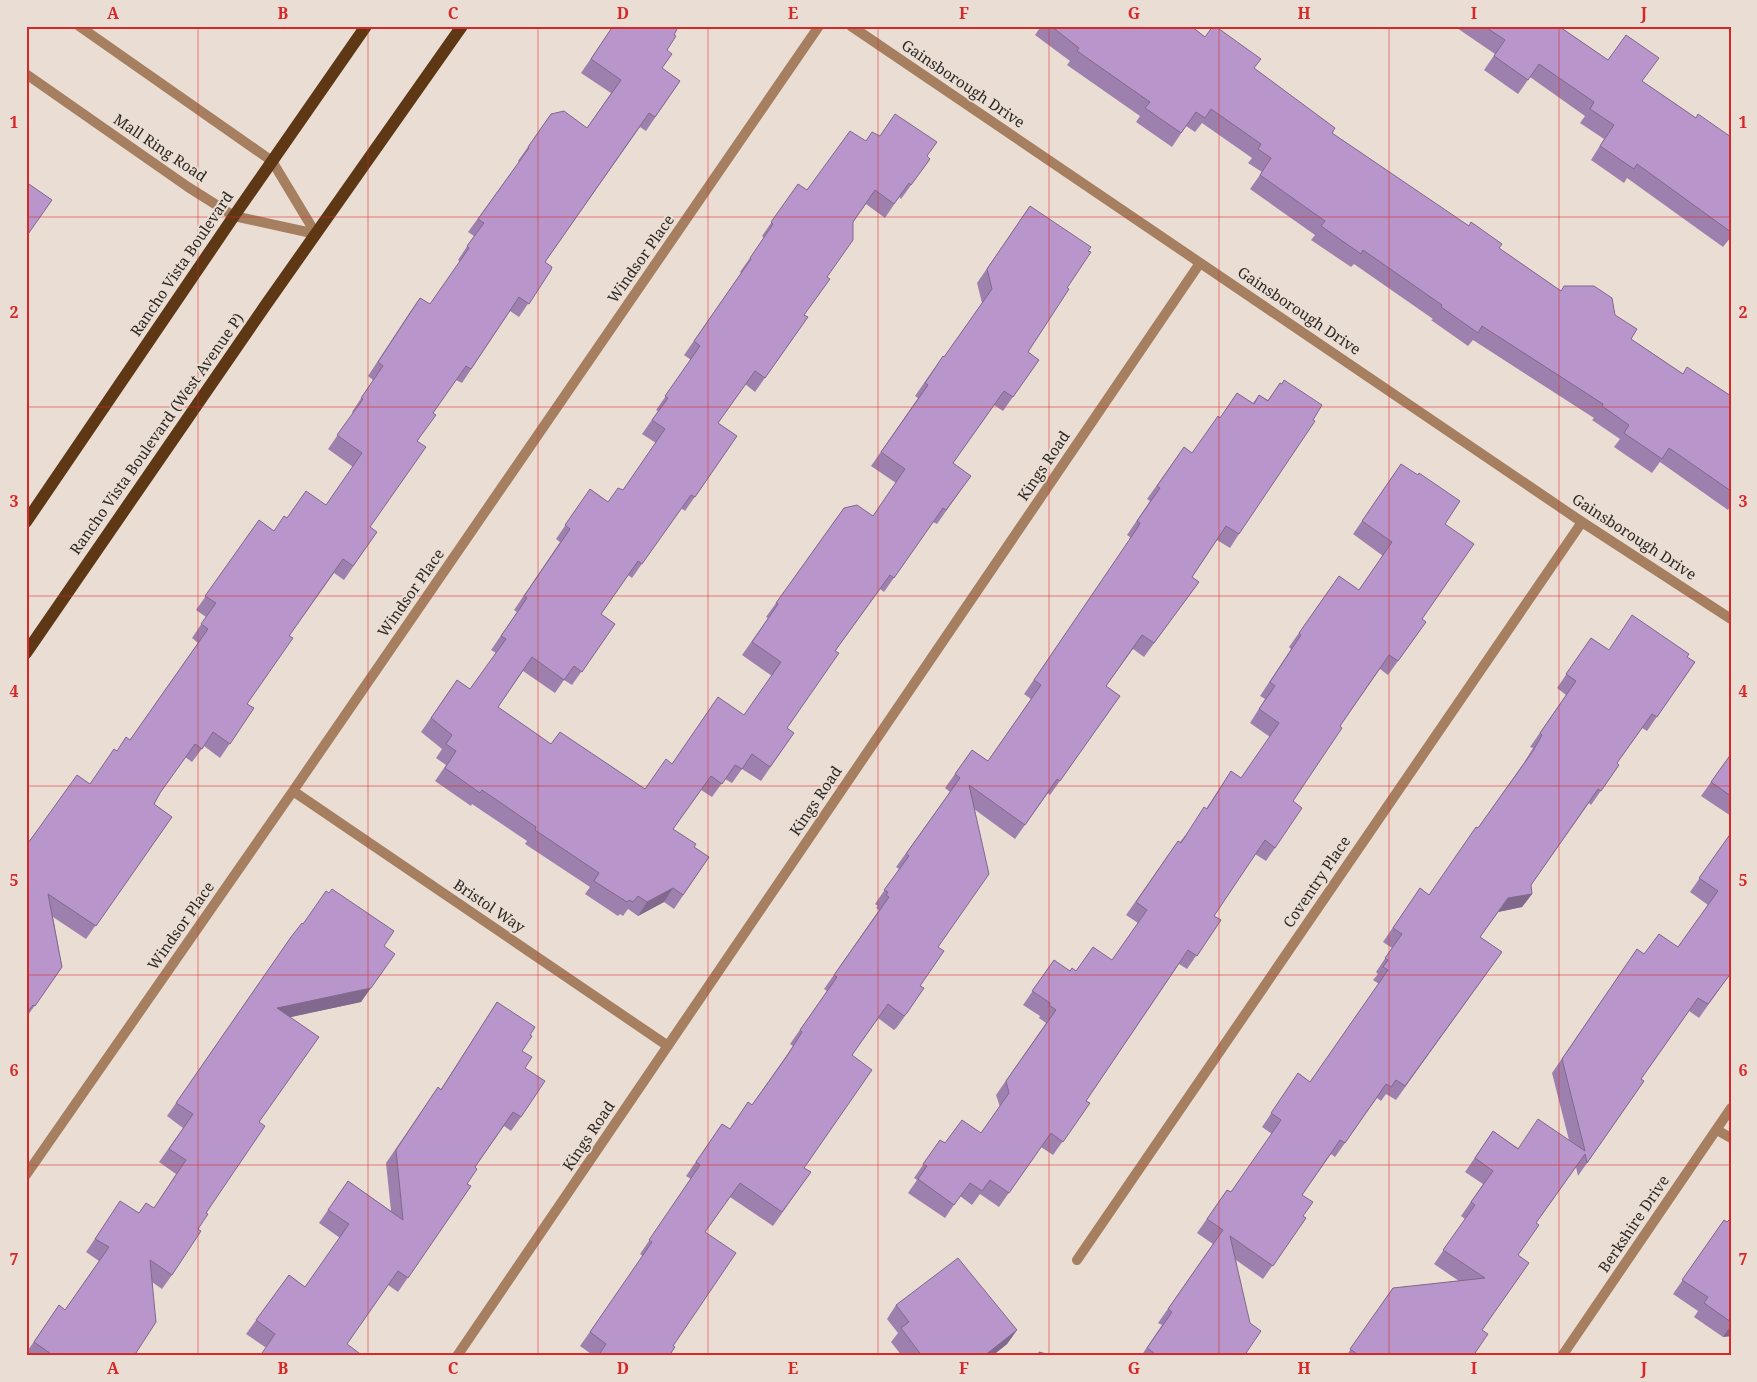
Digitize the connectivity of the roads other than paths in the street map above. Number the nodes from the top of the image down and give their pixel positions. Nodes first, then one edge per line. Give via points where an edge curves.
1 (79, 26) edge
2 (366, 26) edge
3 (462, 26) edge
4 (819, 26) edge
5 (851, 26) edge
6 (26, 74) edge
7 (272, 162) junction
8 (234, 216) junction
9 (316, 234) junction
10 (1200, 263) junction
11 (26, 522) edge
12 (1582, 522) junction
13 (1731, 618) edge
14 (26, 653) edge
15 (293, 791) junction
16 (668, 1046) junction
17 (1731, 1108) edge
18 (1716, 1130) junction
19 (1731, 1138) edge
20 (26, 1174) edge
21 (1077, 1260) dead end
22 (457, 1356) edge
23 (1562, 1356) edge

1 - 7 street
2 - 7 main road, Rancho Vista Boulevard
3 - 9 main road
4 - 15 street, Windsor Place
5 - 10 street, Gainsborough Drive
6 - 8 street, Mall Ring Road
7 - 8 main road, Rancho Vista Boulevard
7 - 9 street
8 - 9 street, Mall Ring Road
8 - 11 main road, Rancho Vista Boulevard
9 - 14 main road, Rancho Vista Boulevard (West Avenue P)
10 - 12 street, Gainsborough Drive
10 - 16 street, Kings Road
12 - 13 street, Gainsborough Drive
12 - 21 street, Coventry Place
15 - 16 street, Bristol Way
15 - 20 street, Windsor Place
16 - 22 street, Kings Road
17 - 18 street, Berkshire Drive
18 - 19 street
18 - 23 street, Berkshire Drive

